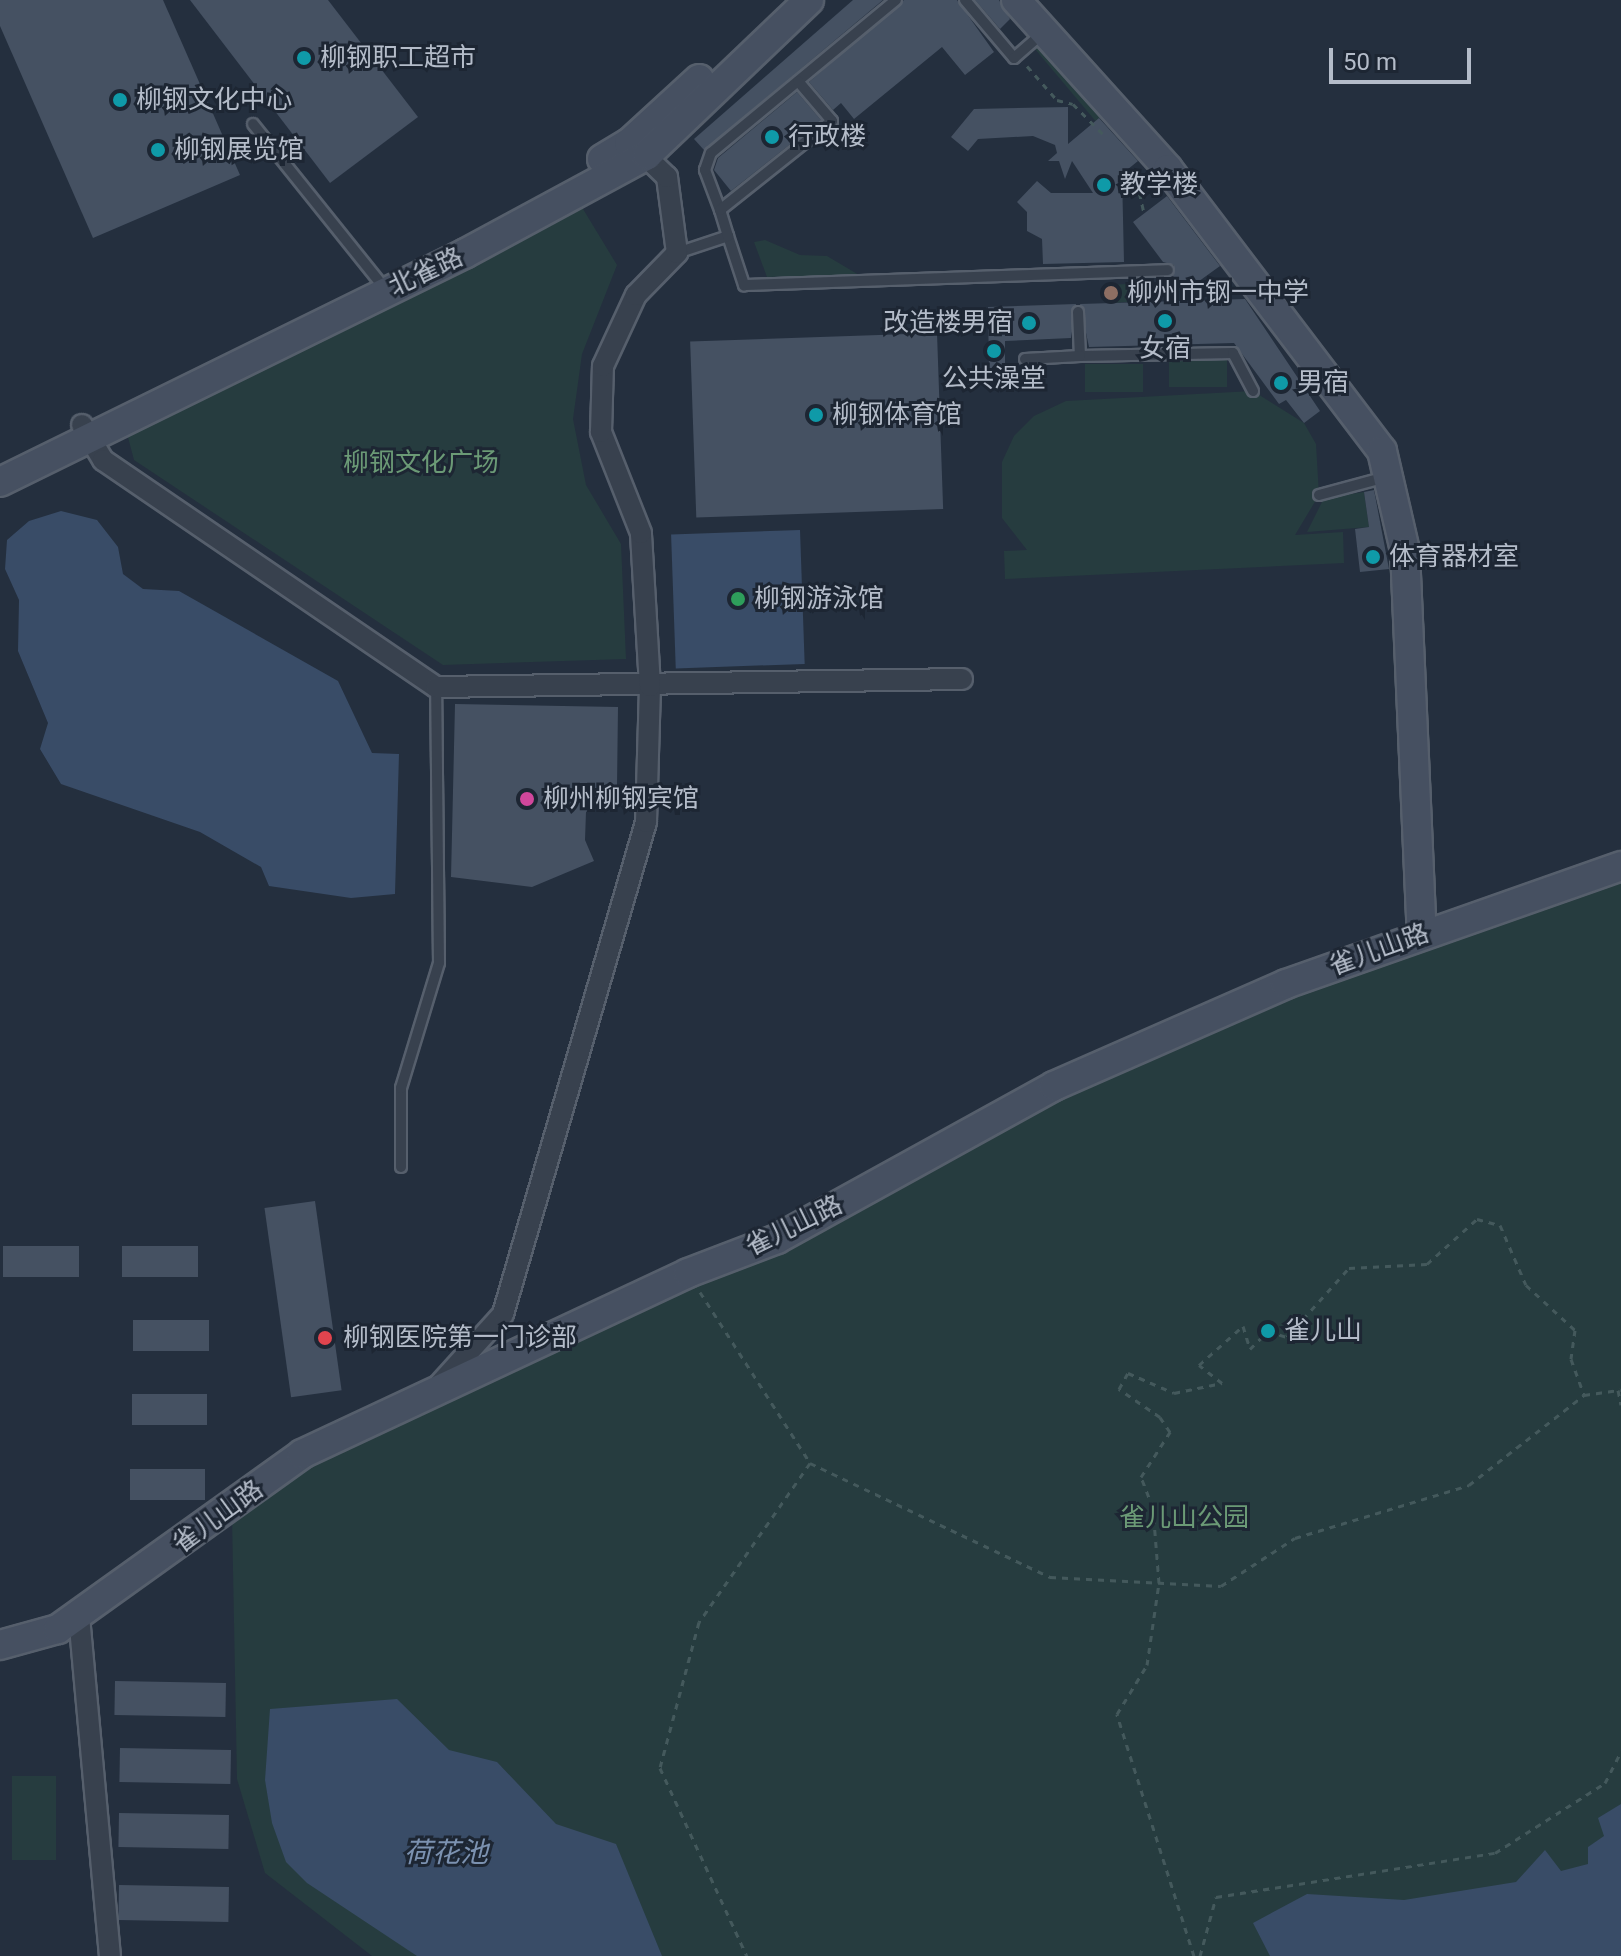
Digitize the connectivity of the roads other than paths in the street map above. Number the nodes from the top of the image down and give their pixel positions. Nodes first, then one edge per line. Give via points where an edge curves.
1 (785, 0) edge
2 (809, 0) edge
3 (896, 0) edge
4 (965, 0) edge
5 (1016, 0) edge
6 (1045, 32) junction
7 (798, 81) junction
8 (253, 124) dead end
9 (638, 149) junction
10 (720, 210) junction
11 (728, 236) junction
12 (677, 253) junction
13 (1168, 270) dead end
14 (382, 284) junction
15 (1078, 312) dead end
16 (1080, 356) junction
17 (1025, 359) dead end
18 (1253, 391) dead end
19 (86, 432) junction
20 (0, 464) edge
21 (1388, 477) junction
22 (0, 482) edge
23 (1319, 495) dead end
24 (962, 679) dead end
25 (650, 686) junction
26 (436, 687) junction
27 (1621, 866) edge
28 (1422, 935) junction
29 (401, 1167) dead end
30 (433, 1392) junction
31 (79, 1616) junction
32 (0, 1645) edge
33 (110, 1956) edge

1 - 9 street, 北雀路
2 - 9 street, 北雀路
3 - 7 lane
4 - 6 lane via 1014,58
5 - 6 street
6 - 21 street via 1168,169 1382,451
7 - 10 lane via 711,153 705,170
7 - 10 lane via 832,121
8 - 14 lane
9 - 12 street via 667,177
9 - 14 street, 北雀路
10 - 11 lane
11 - 12 lane
11 - 13 lane via 744,285
12 - 25 street via 636,295 603,366 601,432 641,533
14 - 19 street, 北雀路
15 - 16 lane
16 - 17 lane
16 - 18 lane via 1233,353
19 - 20 street, 北雀路
19 - 22 street, 北雀路
19 - 26 street via 103,460
21 - 23 lane
21 - 28 street via 1405,551
24 - 25 street
25 - 26 street
25 - 30 street via 646,822 503,1314
26 - 29 lane via 439,963 401,1088
27 - 28 street, 雀儿山路
28 - 30 street, 雀儿山路 via 1286,984 1054,1086 777,1239 688,1273
30 - 31 street, 雀儿山路 via 302,1454
31 - 32 street, 雀儿山路 via 58,1629
31 - 33 street

